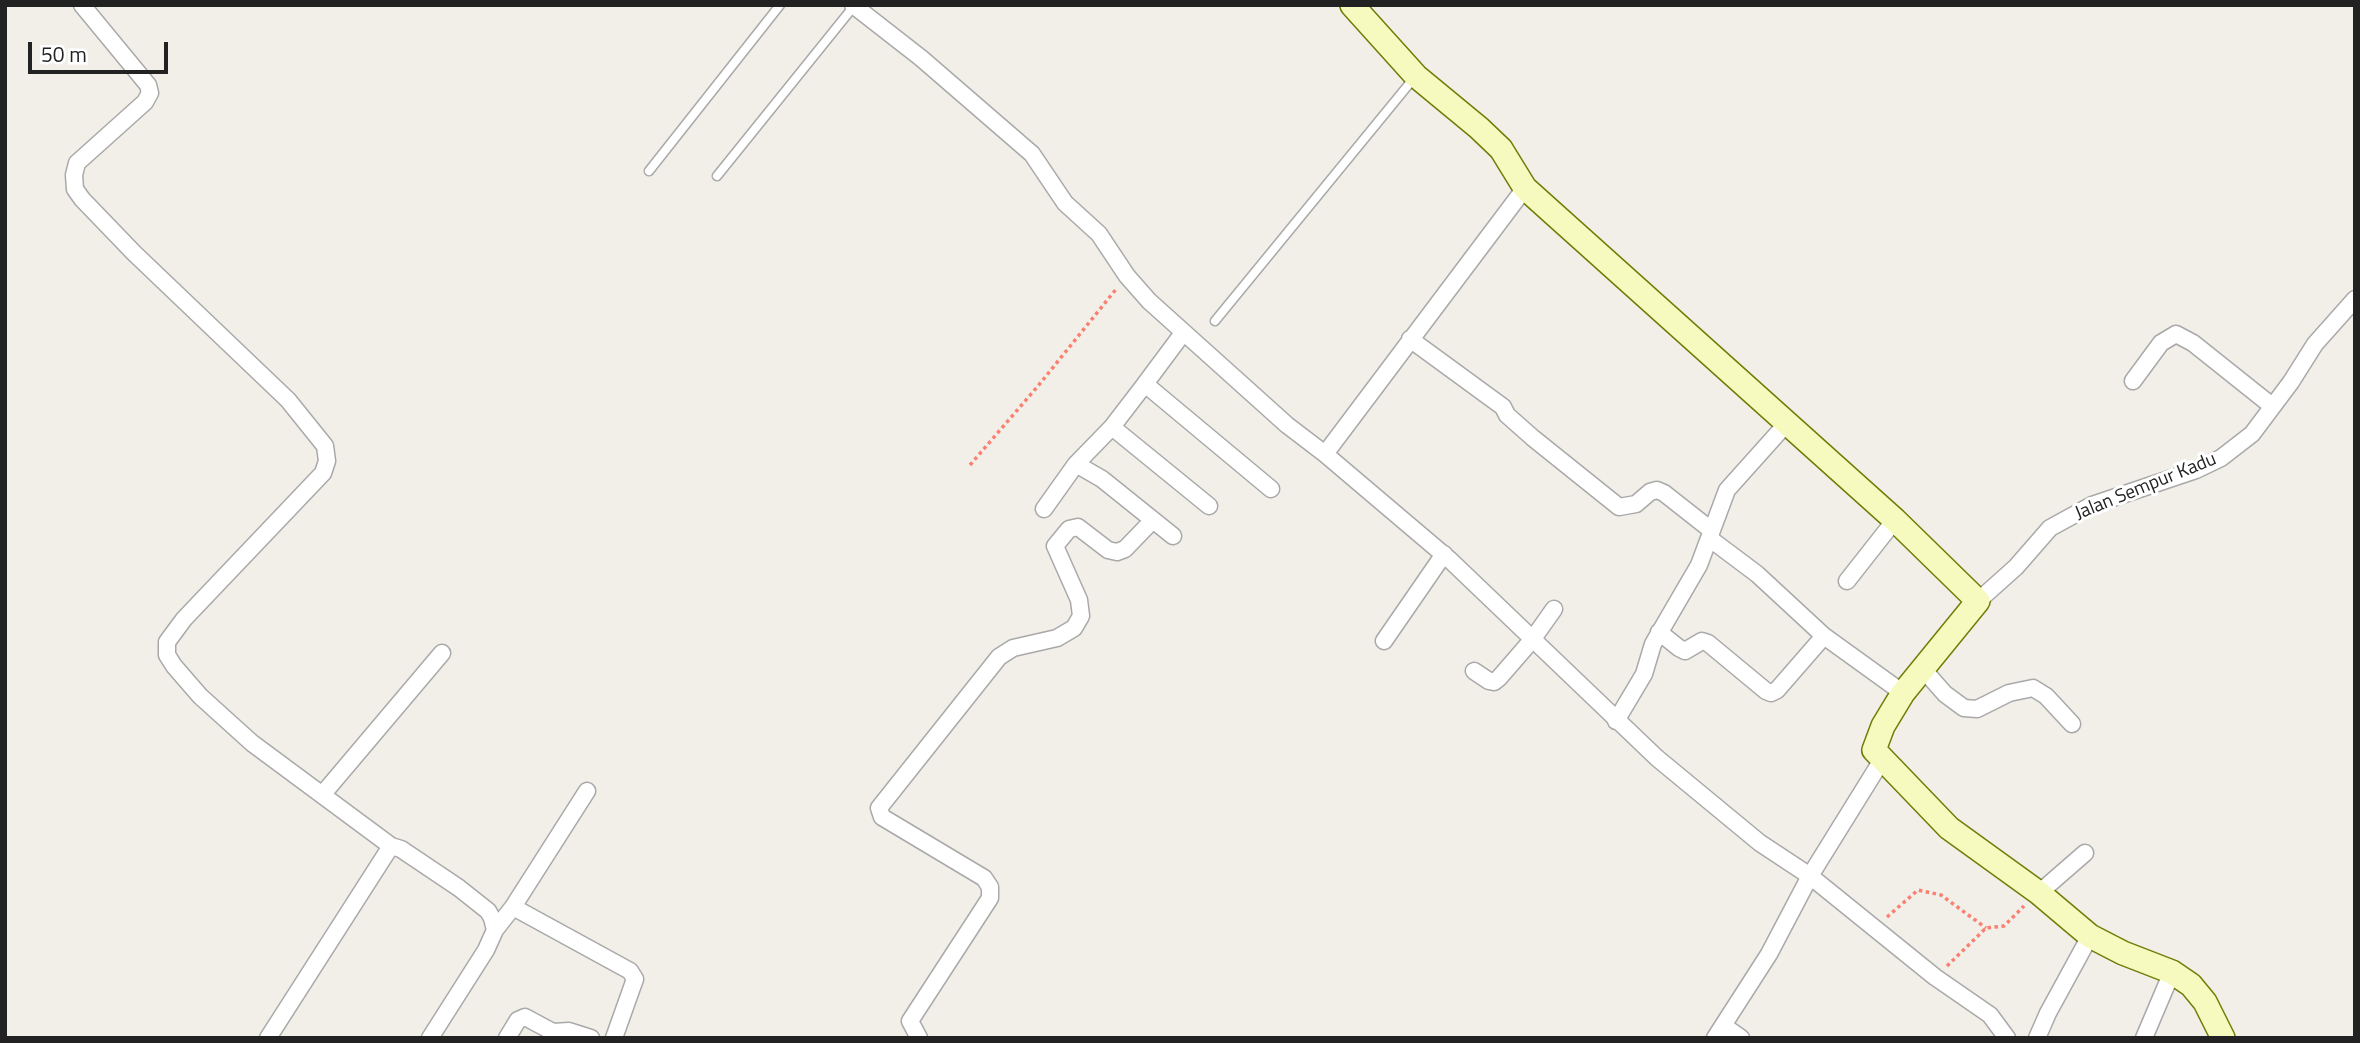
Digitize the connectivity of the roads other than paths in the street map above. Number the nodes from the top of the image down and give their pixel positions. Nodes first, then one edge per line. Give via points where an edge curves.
1 (82, 5) edge
2 (780, 5) edge
3 (1352, 5) edge
4 (854, 6) edge
5 (1416, 76) junction
6 (649, 171) dead end
7 (717, 176) dead end
8 (1525, 188) junction
9 (2355, 299) edge
10 (1215, 321) dead end
11 (1183, 333) junction
12 (1410, 339) junction
13 (2133, 381) dead end
14 (1144, 384) junction
15 (2272, 406) junction
16 (1787, 423) junction
17 (1112, 427) junction
18 (1325, 454) junction
19 (1076, 464) junction
20 (1271, 489) dead end
21 (1209, 506) dead end
22 (1044, 509) dead end
23 (1153, 520) junction
24 (1895, 520) junction
25 (1710, 534) junction
26 (1173, 536) dead end
27 (1444, 554) junction
28 (1847, 582) dead end
29 (1978, 601) junction
30 (1554, 609) dead end
31 (1660, 632) junction
32 (1824, 636) junction
33 (1532, 640) junction
34 (1384, 641) dead end
35 (442, 653) dead end
36 (1923, 669) junction
37 (1474, 671) dead end
38 (1903, 693) junction
39 (1616, 721) junction
40 (2072, 724) dead end
41 (1882, 760) junction
42 (587, 791) dead end
43 (322, 794) junction
44 (391, 846) junction
45 (2085, 853) dead end
46 (1811, 876) junction
47 (2039, 893) junction
48 (513, 907) junction
49 (495, 930) junction
50 (2090, 936) junction
51 (2172, 972) junction
52 (1719, 1032) edge
53 (268, 1038) edge
54 (430, 1038) edge
55 (508, 1038) edge
56 (591, 1038) edge
57 (614, 1038) edge
58 (919, 1038) edge
59 (1741, 1038) edge
60 (2007, 1038) edge
61 (2037, 1038) edge
62 (2144, 1038) edge
63 (2222, 1038) edge

1 - 43 street via 150,93 77,163 75,189 134,253 288,400 318,435 327,461 323,473 184,619 167,642 167,655 232,726
2 - 6 lane
3 - 5 street
4 - 7 lane
4 - 11 street via 1032,153 1057,192 1099,234 1127,276
5 - 8 street via 1501,149
5 - 10 lane
8 - 12 street
8 - 16 street
9 - 15 street, Jalan Sempur Kadu via 2315,344
11 - 14 street
11 - 18 street
12 - 18 street
12 - 25 street via 1503,407 1533,438 1619,507 1636,504 1657,490
13 - 15 street via 2161,343 2176,334
14 - 17 street
14 - 20 street
15 - 29 street, Jalan Sempur Kadu via 2252,434 2221,458 2092,505 2050,528 2017,567
16 - 24 street
16 - 25 street via 1727,490
17 - 19 street
17 - 21 street
18 - 27 street
19 - 22 street
19 - 23 street
23 - 26 street
23 - 58 street via 1117,552 1078,527 1069,529 1055,546 1079,600 1081,616 1074,628 999,657 879,808 882,817 984,878 990,887 990,898 910,1021
24 - 28 street
24 - 29 street
25 - 31 street via 1699,565
25 - 32 street
27 - 33 street
27 - 34 street
29 - 36 street
30 - 33 street
31 - 32 street via 1685,650 1708,642 1771,692
31 - 39 street via 1644,674
32 - 38 street
33 - 37 street via 1494,682
33 - 39 street
35 - 43 street
36 - 38 street
36 - 40 street via 1964,708 1977,709 2033,688
38 - 41 street via 1874,750
39 - 46 street via 1760,843
41 - 46 street
41 - 47 street via 1949,828
42 - 48 street
43 - 44 street
44 - 49 street via 488,911
44 - 53 street
45 - 47 street
46 - 52 street
46 - 60 street via 1935,977 1990,1015
47 - 50 street
48 - 49 street
48 - 57 street via 634,975
49 - 54 street
50 - 51 street
50 - 61 street
51 - 62 street
51 - 63 street via 2205,1002
52 - 59 street
55 - 56 street via 518,1020 525,1017 553,1032

